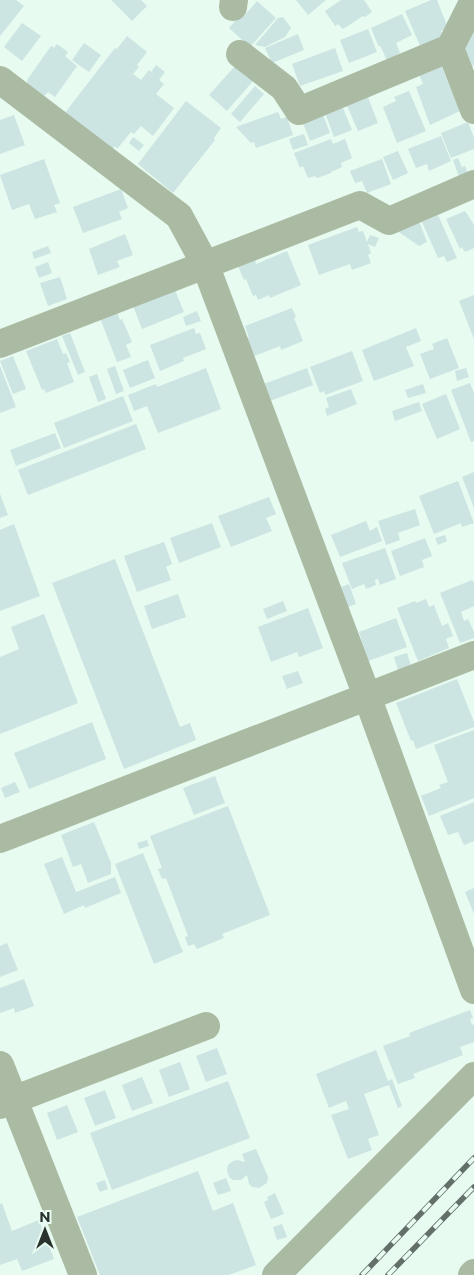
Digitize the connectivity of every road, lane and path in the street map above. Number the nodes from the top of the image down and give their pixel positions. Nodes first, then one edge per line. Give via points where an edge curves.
1 (474, 0) edge
2 (450, 48) junction
3 (240, 54) dead end
4 (0, 80) edge
5 (474, 110) edge
6 (474, 184) edge
7 (205, 264) junction
8 (0, 344) edge
9 (474, 655) edge
10 (367, 696) junction
11 (0, 840) edge
12 (474, 990) edge
13 (206, 1026) dead end
14 (0, 1065) edge
15 (474, 1076) edge
16 (7, 1102) edge
17 (74, 1272) edge
18 (276, 1275) edge

1 - 2 street
2 - 3 street via 299,111 284,88
2 - 5 street
4 - 7 street via 179,216
6 - 7 street via 389,220 360,205
7 - 8 street
7 - 10 street
9 - 10 street
10 - 11 street
10 - 12 street
13 - 16 street
14 - 16 street
15 - 18 street
16 - 17 street

